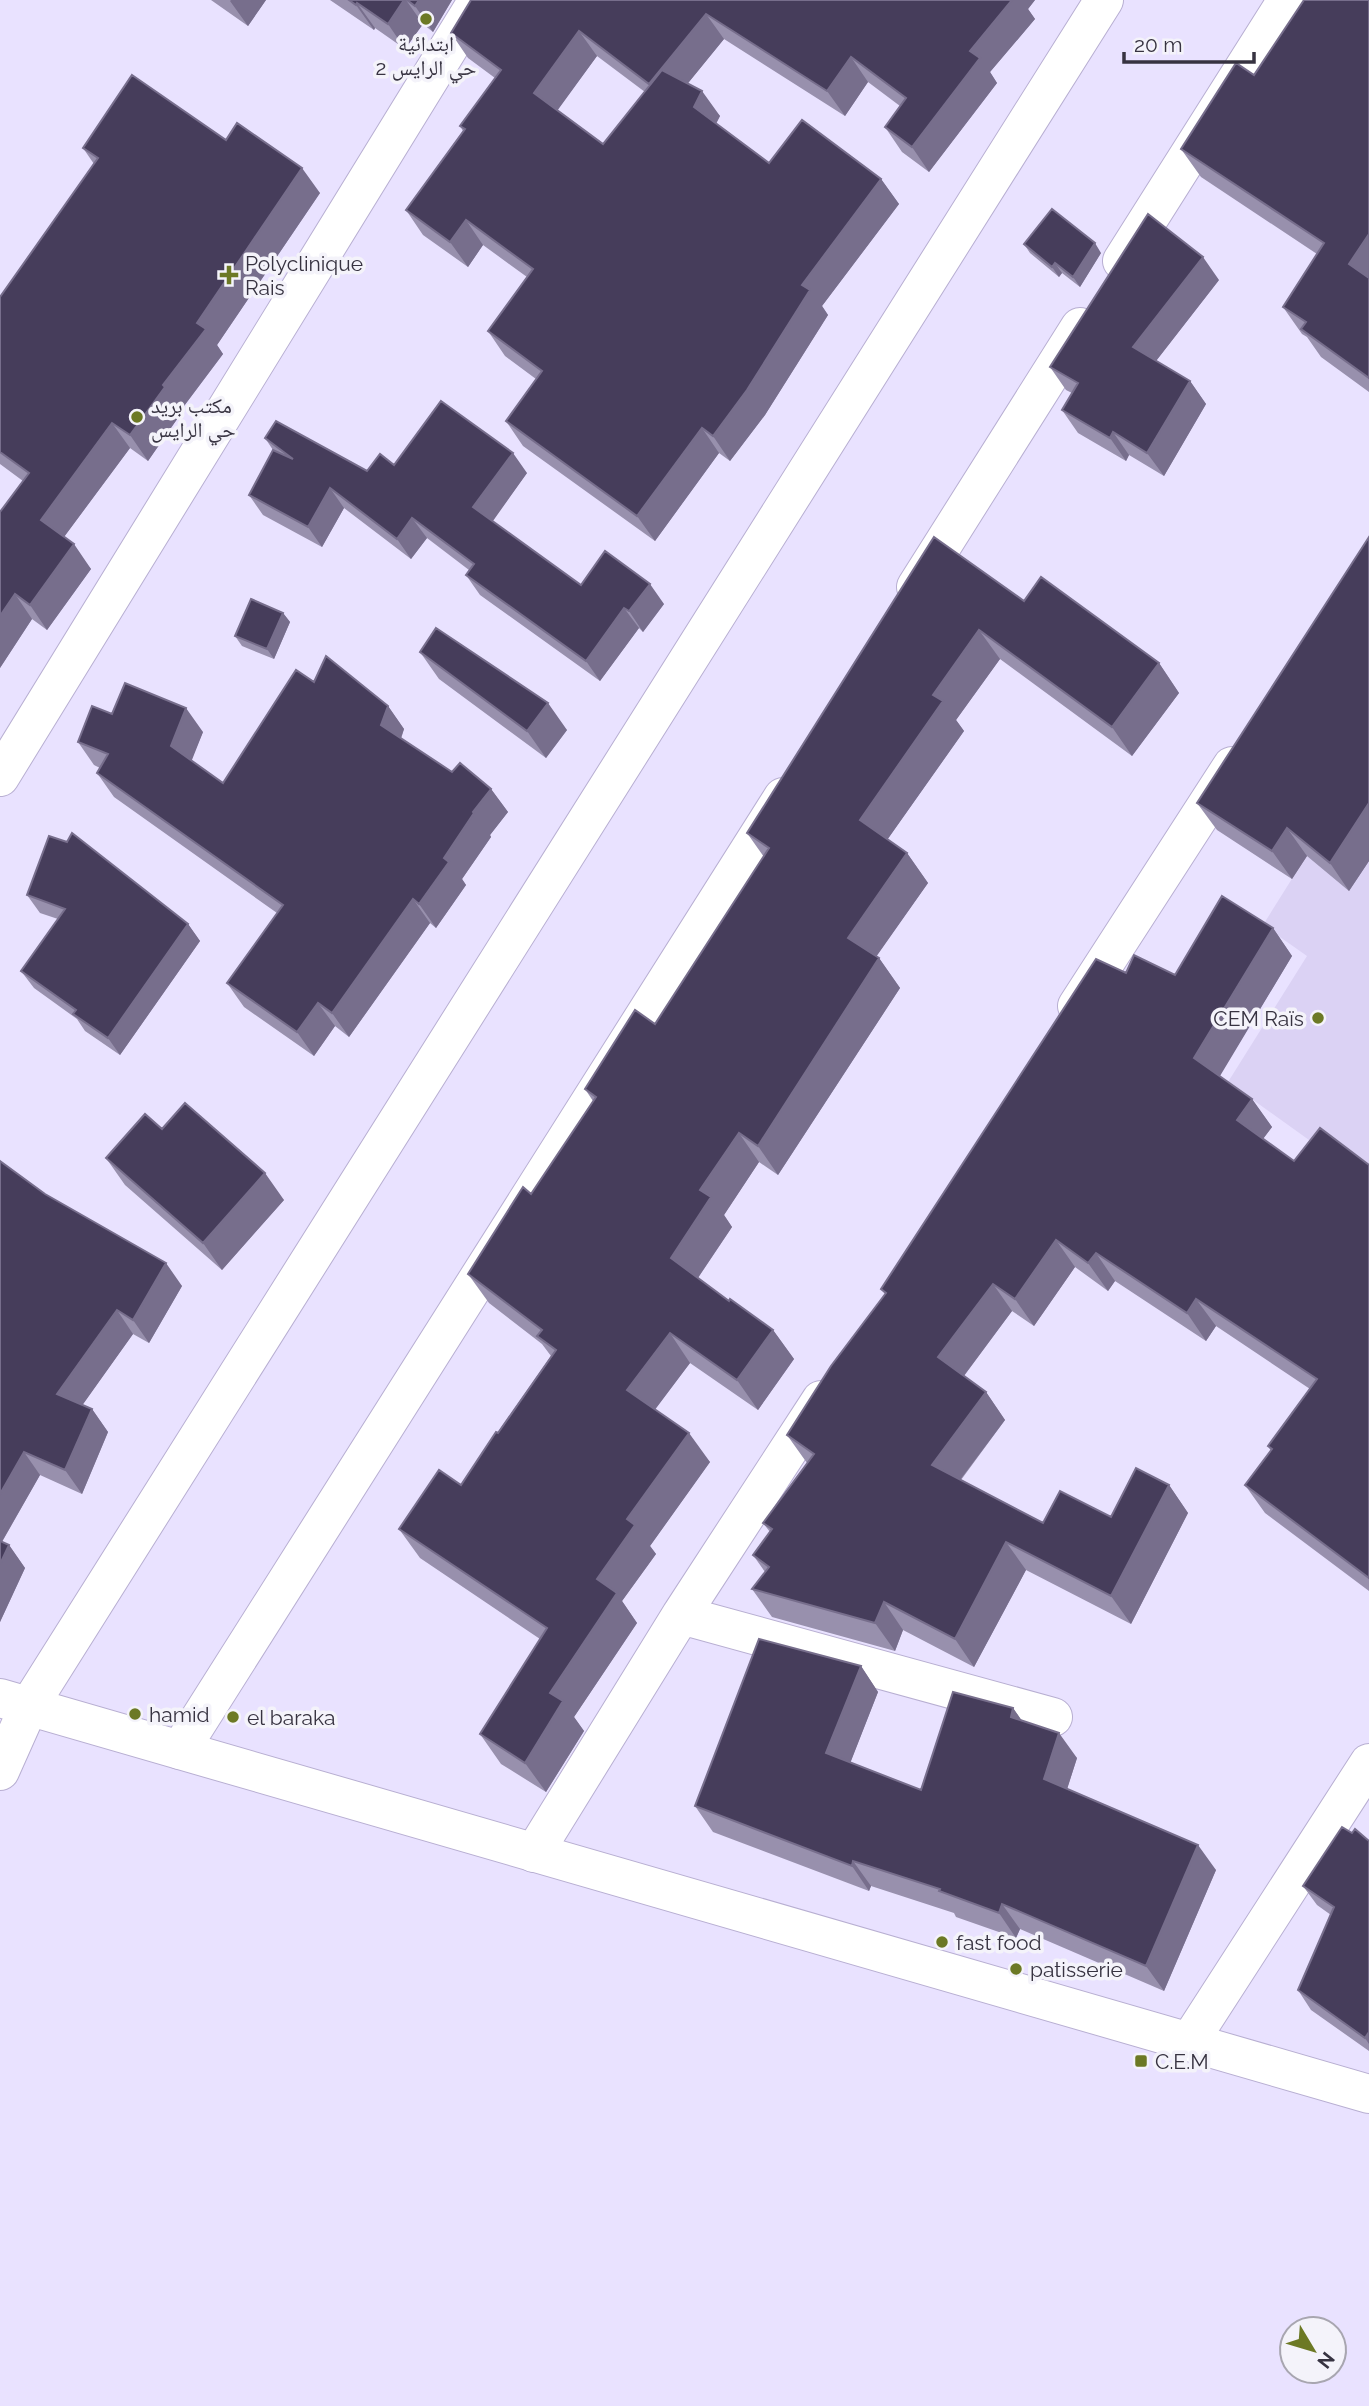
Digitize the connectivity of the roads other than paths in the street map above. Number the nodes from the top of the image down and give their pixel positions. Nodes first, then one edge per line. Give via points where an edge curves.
1 (478, 0) edge
2 (1104, 0) edge
3 (1287, 0) edge
4 (898, 615) edge
5 (1248, 742) edge
6 (801, 769) edge
7 (0, 777) edge
8 (1059, 1033) edge
9 (840, 1371) edge
10 (681, 1615) junction
11 (15, 1702) edge
12 (1053, 1717) dead end
13 (180, 1750) junction
14 (1369, 1763) edge
15 (0, 1771) edge
16 (534, 1853) junction
17 (1189, 2042) junction
18 (1369, 2094) edge

1 - 7 street
2 - 11 street
3 - 4 street
5 - 8 street
6 - 13 street
9 - 10 street
10 - 12 street
10 - 16 street
11 - 13 street
11 - 15 street
13 - 16 street
14 - 17 street
16 - 17 street
17 - 18 street

